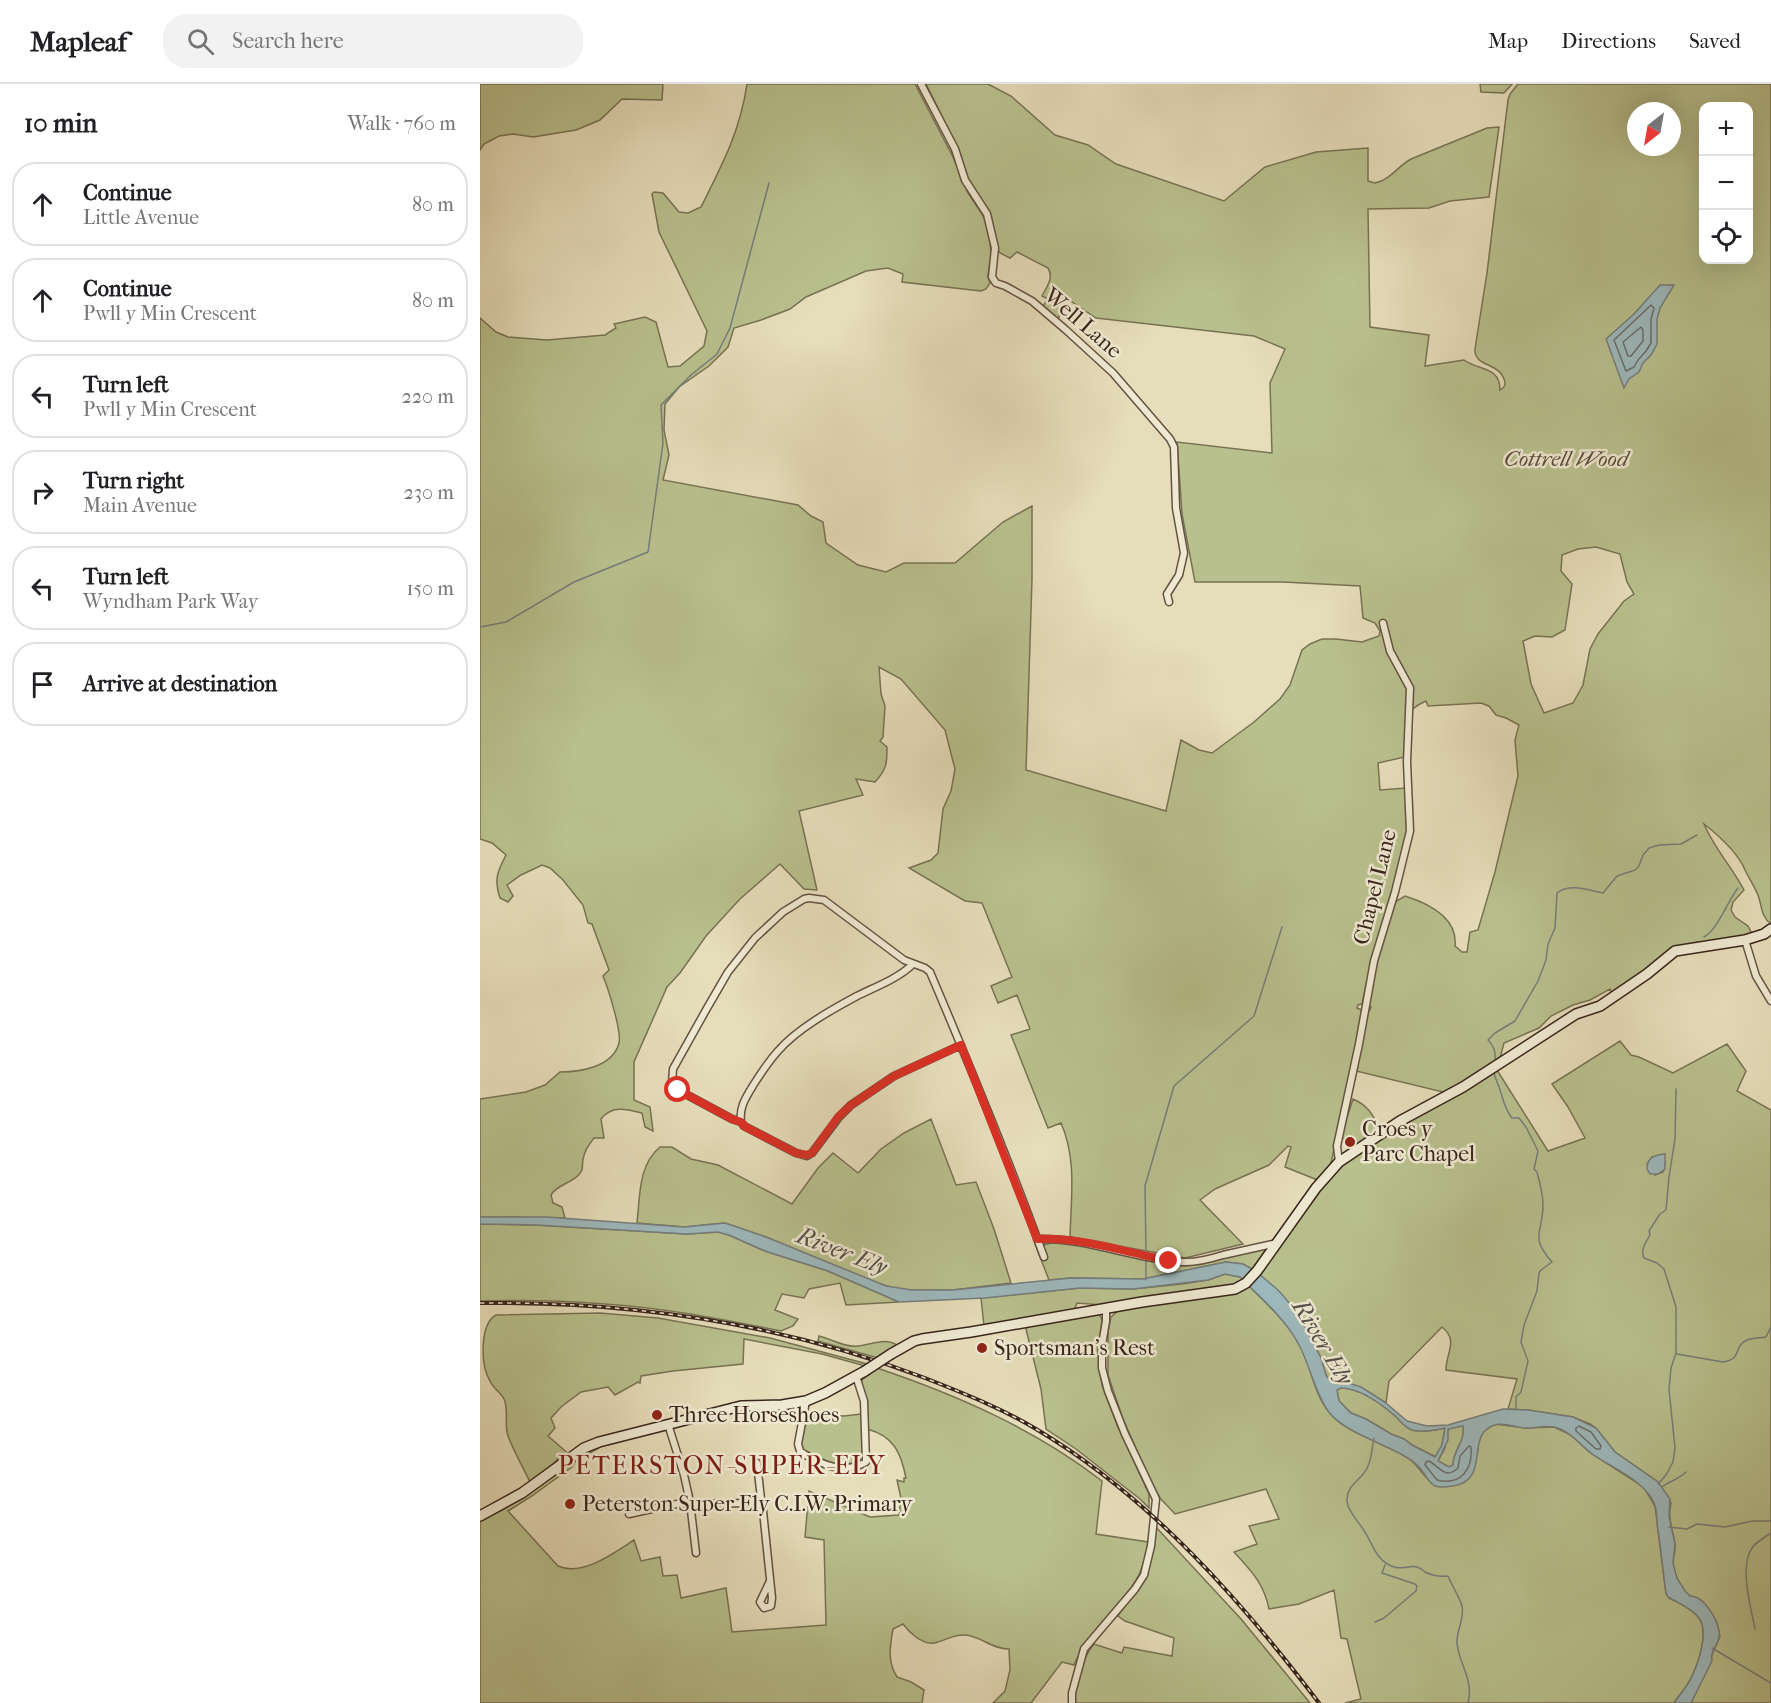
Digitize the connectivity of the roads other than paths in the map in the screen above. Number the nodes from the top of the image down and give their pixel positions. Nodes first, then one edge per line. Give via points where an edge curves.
1 (921, 84) edge
2 (1169, 602) dead end
3 (1383, 623) dead end
4 (1771, 929) edge
5 (1745, 940) junction
6 (912, 965) junction
7 (1771, 1001) edge
8 (961, 1045) junction
9 (741, 1122) junction
10 (1338, 1161) junction
11 (1037, 1239) junction
12 (1277, 1243) junction
13 (1044, 1257) dead end
14 (1107, 1308) junction
15 (856, 1376) junction
16 (806, 1401) junction
17 (668, 1424) junction
18 (757, 1463) dead end
19 (690, 1503) junction
20 (759, 1506) junction
21 (629, 1514) dead end
22 (480, 1516) edge
23 (696, 1553) dead end
24 (770, 1581) dead end
25 (1072, 1703) edge

1 - 2 street, Well Lane via 955,149 965,180 987,214 995,248 992,277 996,283 1032,301 1113,373 1174,447 1176,508 1184,554 1179,575 1167,594
3 - 10 street, Chapel Lane via 1390,651 1410,688 1410,831 1374,962 1337,1146
4 - 5 street
5 - 7 street via 1756,976
5 - 10 street via 1675,951 1600,1006 1576,1014
6 - 8 street via 930,972
6 - 9 street via 822,1017 777,1051 745,1098
6 - 9 street via 824,900 804,899 783,912 755,938 728,972 673,1069 672,1084 678,1090
8 - 9 street via 894,1076 851,1105 807,1155 786,1148
8 - 11 street
10 - 12 street
11 - 12 street via 1083,1242 1186,1263
11 - 13 street
12 - 14 street via 1246,1283 1235,1289
14 - 15 street, bridge via 914,1341
14 - 25 street via 1102,1368 1125,1434 1156,1499 1144,1575 1084,1649
15 - 16 street
15 - 16 street via 864,1401 866,1462 831,1467 800,1451
16 - 17 street via 741,1406
17 - 19 street
17 - 22 street via 584,1448 522,1493
18 - 20 street
19 - 20 street
19 - 21 street
19 - 23 street
20 - 24 street via 763,1511

